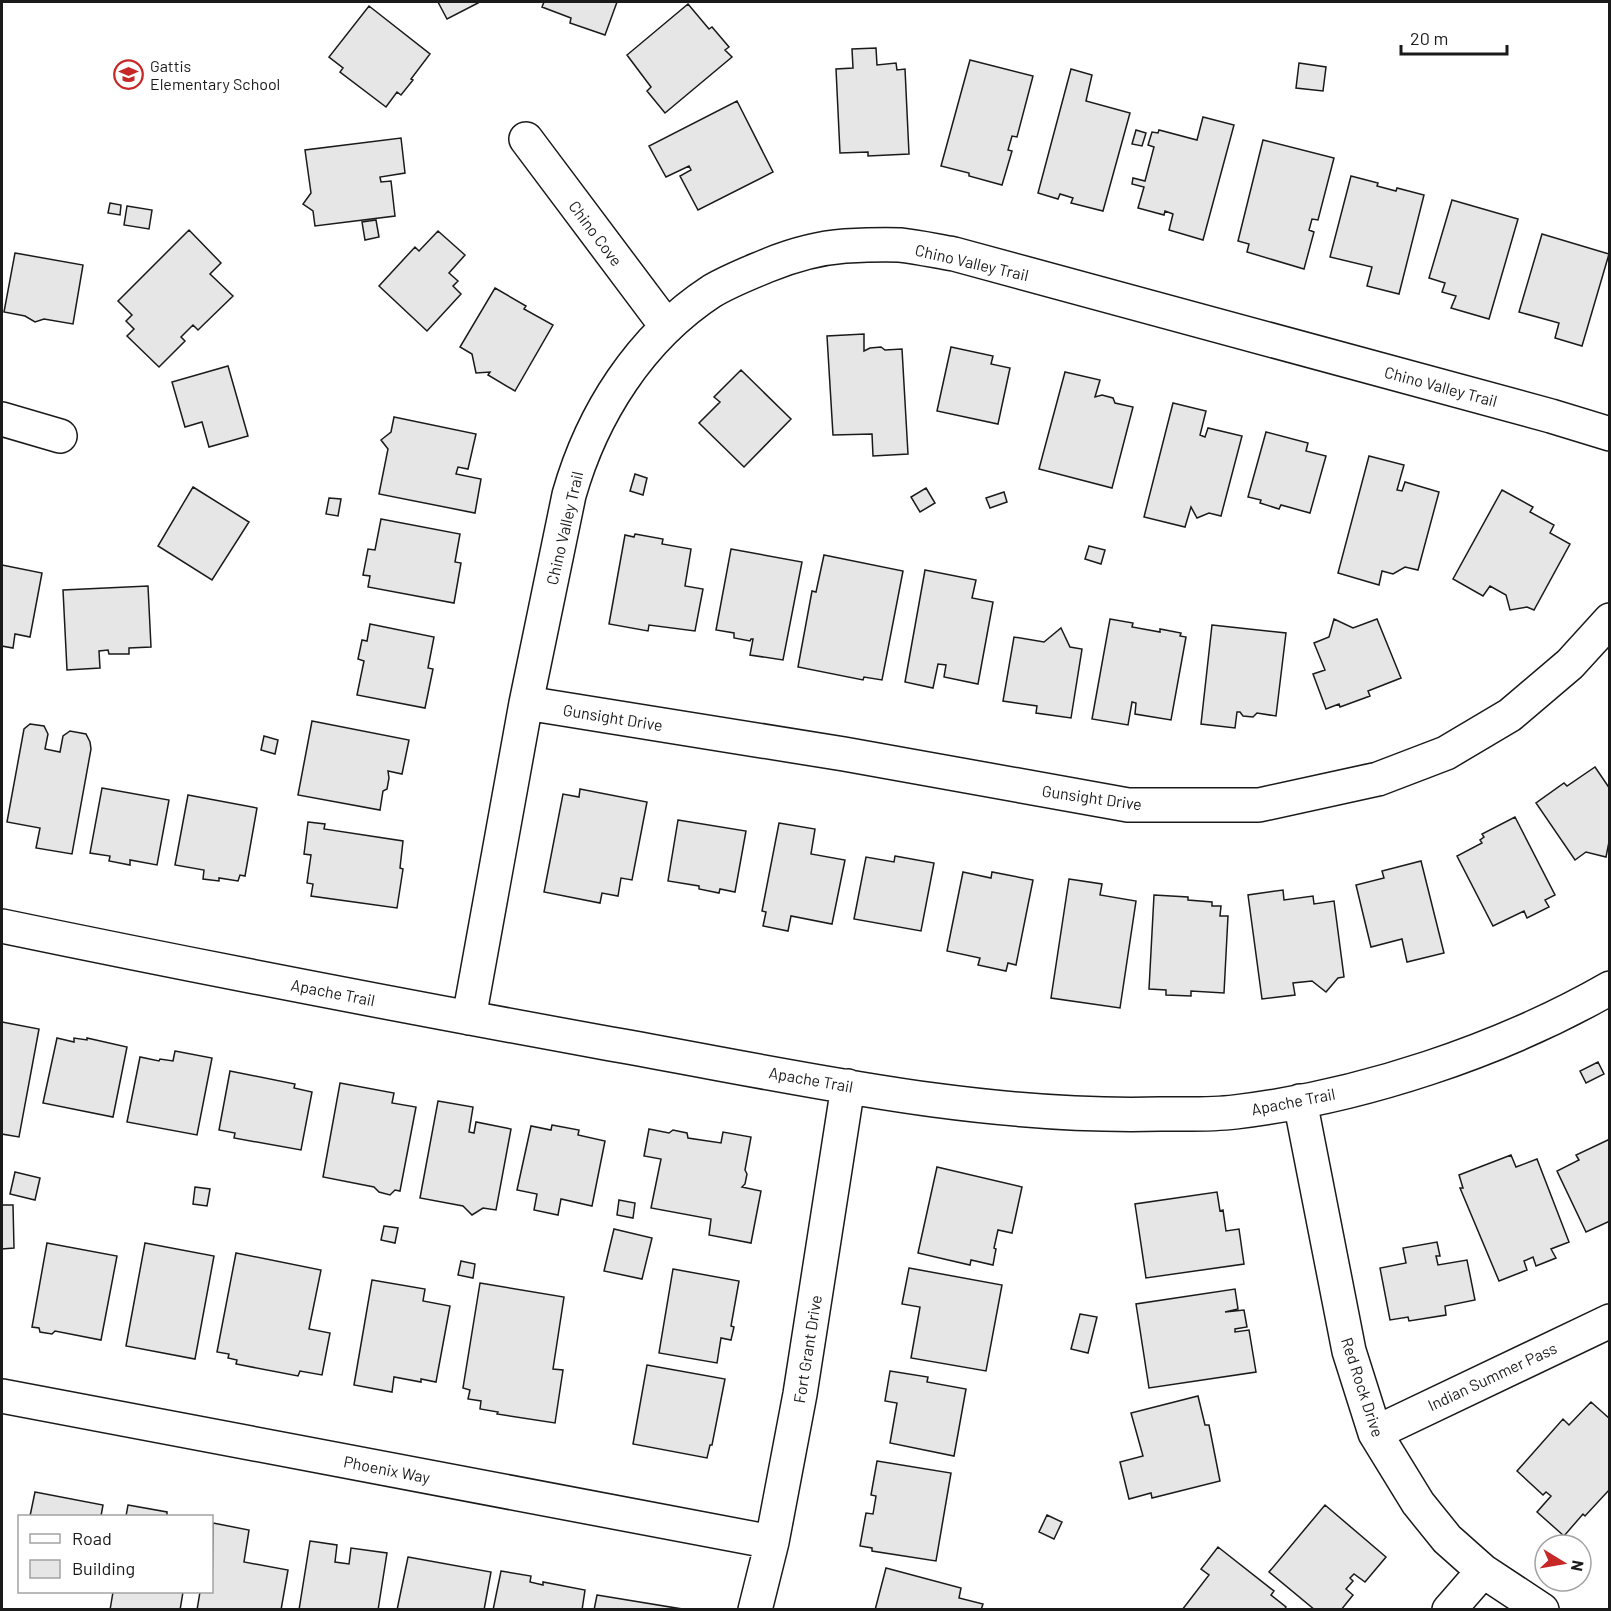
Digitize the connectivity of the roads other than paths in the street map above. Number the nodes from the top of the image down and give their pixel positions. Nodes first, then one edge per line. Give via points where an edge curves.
1 (526, 139) dead end
2 (667, 327) junction
3 (2, 419) edge
4 (1610, 434) edge
5 (60, 436) dead end
6 (1610, 620) edge
7 (526, 703) junction
8 (2, 926) edge
9 (1610, 988) edge
10 (468, 1018) junction
11 (848, 1086) junction
12 (1300, 1101) junction
13 (1610, 1321) edge
14 (2, 1396) edge
15 (1375, 1433) junction
16 (772, 1542) junction
17 (1483, 1572) junction
18 (755, 1610) edge
19 (1449, 1610) edge
20 (1542, 1610) edge

1 - 2 street, Chino Cove
2 - 4 street, Chino Valley Trail via 711,292 789,257 843,246 899,245 965,257
2 - 7 street, Chino Valley Trail via 613,392 577,468
3 - 5 street
6 - 7 street, Gunsight Drive via 1570,664 1510,715 1446,753 1378,779 1259,805 1128,805
7 - 10 street, Chino Valley Trail
8 - 10 street, Apache Trail
9 - 12 street, Apache Trail via 1575,1008 1477,1050 1387,1082
10 - 11 street, Apache Trail
11 - 12 street, Apache Trail via 974,1106 1104,1116 1232,1113
11 - 16 street, Fort Grant Drive via 800,1394
12 - 15 street, Red Rock Drive via 1349,1351
13 - 15 street, Indian Summer Pass
14 - 16 street, Phoenix Way
15 - 17 street, Red Rock Drive via 1418,1503
16 - 18 street, Fort Grant Drive
17 - 19 street
17 - 20 street, Red Rock Drive

